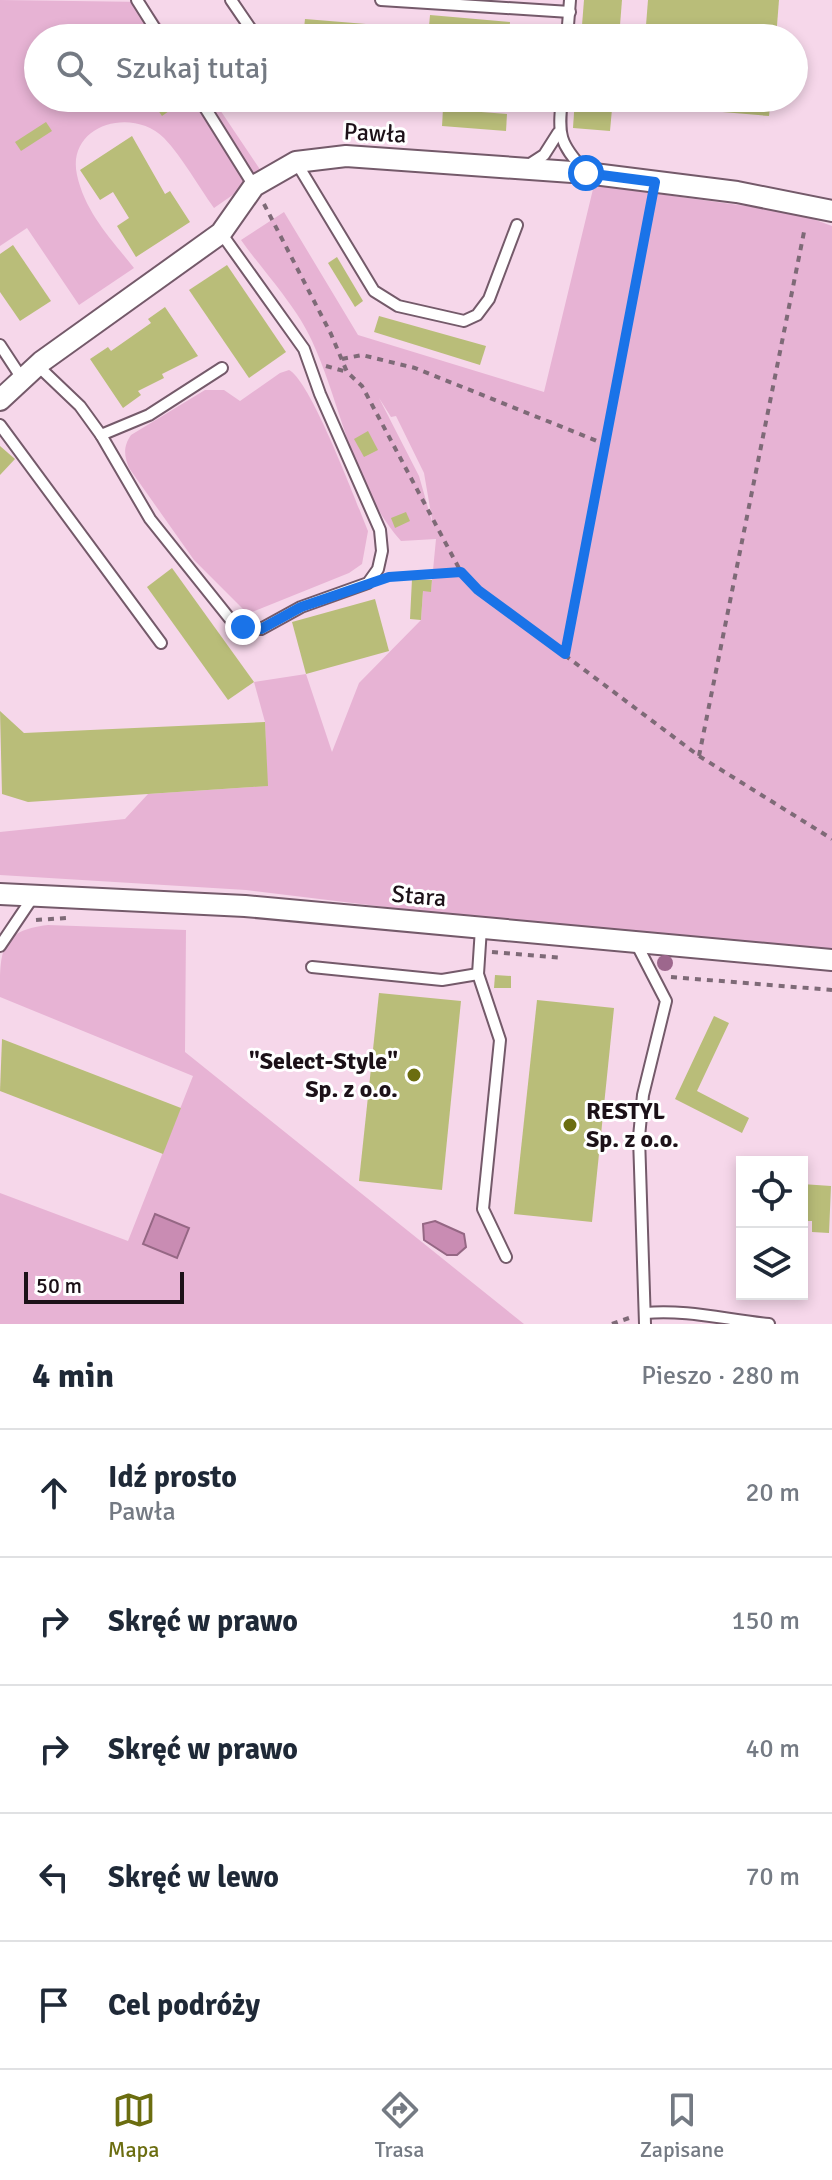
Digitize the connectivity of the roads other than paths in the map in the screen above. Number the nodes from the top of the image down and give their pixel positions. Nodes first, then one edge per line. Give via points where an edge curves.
1 (137, 0) edge
2 (231, 0) edge
3 (381, 0) edge
4 (570, 6) edge
5 (152, 24) edge
6 (247, 24) edge
7 (208, 112) edge
8 (560, 112) edge
9 (558, 133) junction
10 (296, 162) junction
11 (523, 168) junction
12 (586, 173) junction
13 (254, 186) junction
14 (823, 209) edge
15 (517, 225) dead end
16 (221, 233) junction
17 (0, 345) edge
18 (222, 368) dead end
19 (29, 371) junction
20 (0, 400) edge
21 (0, 425) edge
22 (101, 435) junction
23 (161, 643) dead end
24 (0, 894) edge
25 (34, 895) junction
26 (481, 928) junction
27 (636, 943) junction
28 (0, 946) edge
29 (832, 960) edge
30 (312, 967) dead end
31 (478, 974) junction
32 (506, 1257) dead end
33 (645, 1318) edge
34 (714, 1321) edge
35 (769, 1324) edge

1 - 5 lane
2 - 6 lane
3 - 4 lane
7 - 13 lane
8 - 9 lane
9 - 11 lane via 544,155
9 - 12 lane
10 - 11 street, Pawła via 346,156
10 - 13 street, Pawła
10 - 15 lane via 374,291 398,306 464,321 477,315 489,299
11 - 12 street, Pawła
12 - 14 street, Pawła
13 - 16 street, Pawła
16 - 19 street, Pawła
16 - 22 lane via 304,349 380,530 378,569 368,583 301,607 261,629 243,627 230,619 150,519
17 - 19 lane
18 - 22 lane via 149,415
19 - 20 street, Pawła
19 - 22 lane via 80,406
21 - 23 lane
24 - 25 street, Stara
25 - 26 street, Stara via 245,906
25 - 28 lane
26 - 27 street, Stara
26 - 31 lane
27 - 29 street, Stara
27 - 33 lane via 666,1001 643,1095 639,1137
30 - 31 lane via 442,980
31 - 32 lane via 500,1040 483,1209
33 - 34 lane via 674,1310
34 - 35 lane

